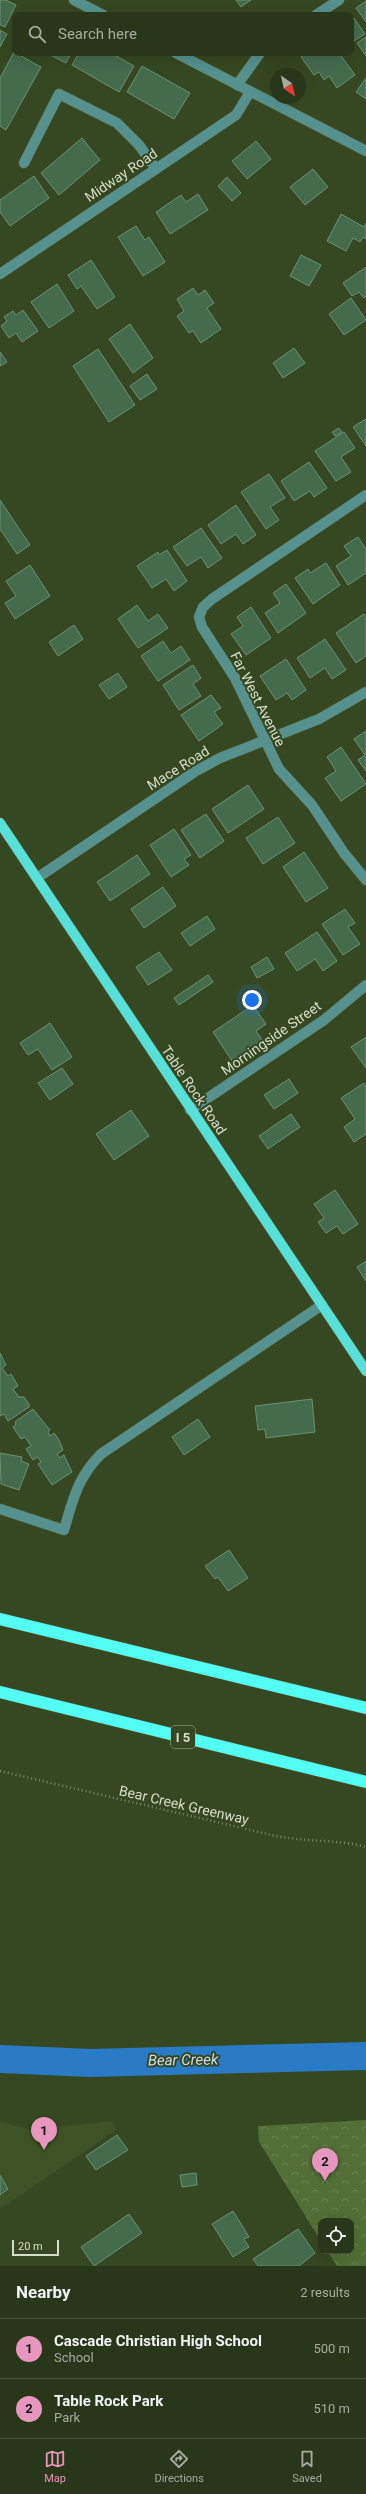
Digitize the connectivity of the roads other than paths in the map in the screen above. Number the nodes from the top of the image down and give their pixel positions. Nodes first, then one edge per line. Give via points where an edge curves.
1 (74, 0) edge
2 (339, 0) edge
3 (97, 12) edge
4 (321, 12) edge
5 (182, 56) edge
6 (258, 56) edge
7 (237, 85) junction
8 (250, 92) junction
9 (366, 151) edge
10 (24, 163) dead end
11 (156, 168) junction
12 (0, 273) edge
13 (366, 495) edge
14 (366, 692) edge
15 (264, 741) junction
16 (0, 823) edge
17 (37, 878) junction
18 (366, 880) edge
19 (366, 985) edge
20 (190, 1110) junction
21 (322, 1305) junction
22 (366, 1371) edge
23 (0, 1509) edge
24 (0, 1619) edge
25 (0, 1692) edge
26 (366, 1708) edge
27 (366, 1782) edge

1 - 3 street
2 - 4 street
5 - 7 street
6 - 7 street
7 - 8 street
8 - 9 street
8 - 11 street, Midway Road via 236,115
10 - 11 street via 59,94 116,123 139,145
11 - 12 street, Midway Road
13 - 15 street, Far West Avenue via 203,607 199,618 202,627 235,678
14 - 15 street, Mace Road via 319,719
15 - 17 street, Mace Road via 196,770
15 - 18 street, Far West Avenue via 279,769 312,805 344,853
16 - 17 main road, Table Rock Road
17 - 20 main road, Table Rock Road
19 - 20 street, Morningside Street via 324,1020
20 - 21 main road, Table Rock Road
21 - 22 main road, Table Rock Road
21 - 23 street via 101,1454 87,1468 77,1486 64,1530
24 - 26 highway
25 - 27 highway, I 5

